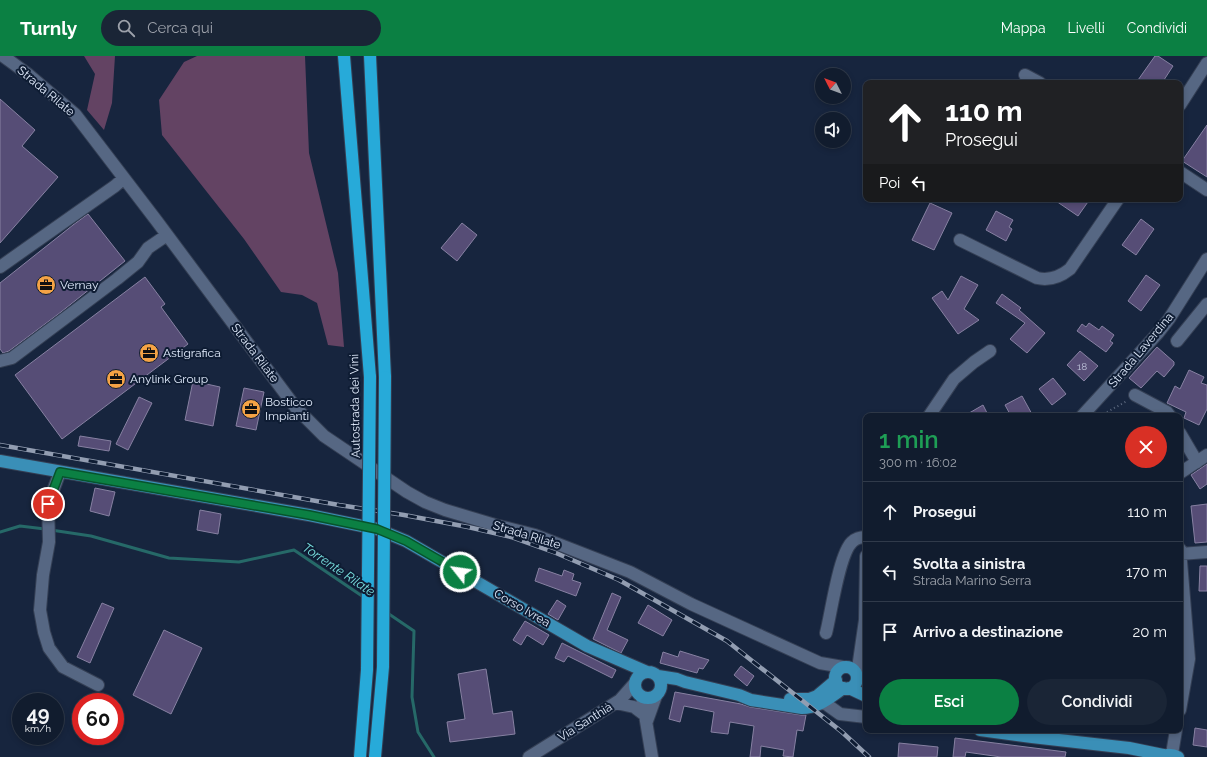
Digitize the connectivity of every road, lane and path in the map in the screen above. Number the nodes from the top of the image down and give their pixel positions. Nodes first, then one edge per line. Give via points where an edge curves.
1 (3, 56) edge
2 (344, 56) edge
3 (370, 56) edge
4 (1207, 63) edge
5 (1025, 75) dead end
6 (1034, 80) edge
7 (1183, 100) edge
8 (1183, 174) edge
9 (124, 178) junction
10 (1207, 190) edge
11 (1116, 202) edge
12 (167, 235) junction
13 (960, 240) dead end
14 (1207, 259) edge
15 (0, 267) edge
16 (1207, 304) edge
17 (1177, 341) dead end
18 (990, 351) dead end
19 (0, 361) edge
20 (1135, 395) joint
21 (931, 413) edge
22 (1085, 413) edge
23 (1106, 413) edge
24 (1168, 413) edge
25 (1183, 437) edge
26 (1202, 459) edge
27 (0, 461) edge
28 (1183, 471) edge
29 (60, 472) junction
30 (863, 537) edge
31 (1207, 552) edge
32 (1183, 554) edge
33 (1183, 589) edge
34 (826, 633) dead end
35 (863, 636) edge
36 (820, 663) junction
37 (851, 671) junction
38 (658, 676) junction
39 (640, 678) junction
40 (685, 682) junction
41 (841, 683) junction
42 (98, 685) dead end
43 (863, 687) edge
44 (658, 693) junction
45 (1183, 693) edge
46 (863, 694) edge
47 (739, 695) junction
48 (641, 696) junction
49 (618, 701) junction
50 (821, 703) junction
51 (863, 717) edge
52 (646, 719) junction
53 (1003, 733) edge
54 (1175, 733) edge
55 (1129, 748) junction
56 (1168, 756) edge
57 (360, 757) edge
58 (375, 757) edge
59 (528, 757) edge
60 (652, 757) edge
61 (1138, 757) edge

1 - 9 street, Strada Rilate via 75,114
2 - 57 highway, Autostrada dei Vini, bridge via 370,377 367,670
3 - 58 highway, bridge via 385,377 383,667
4 - 7 street
5 - 6 street
8 - 10 street
9 - 12 street, Strada Rilate
9 - 15 street
11 - 13 street via 1070,269 1056,278 1037,278
12 - 19 street via 148,248 138,262 111,284 12,358
12 - 36 street, Strada Rilate via 296,408 324,436 407,492 445,510 535,535 630,572 690,604
14 - 22 street, Strada Laverdina via 1158,334
16 - 17 street
18 - 21 street via 954,378
20 - 23 path via 1134,398
20 - 24 street
25 - 26 street
26 - 28 street
27 - 29 main road, Corso Ivrea
29 - 39 main road, Corso Ivrea via 377,529 406,541 587,646 622,662
29 - 42 street via 48,504 49,542 40,610 49,648 64,667
30 - 34 street via 848,547 840,568
31 - 32 street
33 - 45 street via 1189,659
35 - 37 street via 861,652
36 - 37 street, Strada Rilate
36 - 41 street, Strada Rilate
37 - 41 main road, Corso Ivrea via 838,670
37 - 41 main road, Corso Ivrea via 855,684
37 - 43 main road
38 - 39 main road, Corso Ivrea via 651,672
38 - 40 main road, Corso Ivrea
38 - 44 main road via 662,683
39 - 48 main road via 635,688
39 - 49 street, Via Santhià
40 - 44 main road, Corso Ivrea via 666,687
40 - 47 main road, Corso Ivrea
41 - 46 main road
41 - 47 main road, Corso Ivrea via 809,699
41 - 50 main road, Corso Ivrea
44 - 48 main road, Corso Ivrea via 651,698
44 - 52 street
47 - 50 main road, Corso Ivrea via 764,703 802,708
48 - 49 street, Via Santhià
48 - 52 street
49 - 52 street via 634,707
49 - 59 street, Via Santhià
50 - 51 street via 840,714
52 - 60 street
53 - 55 main road
54 - 56 street
55 - 56 main road
55 - 61 main road

